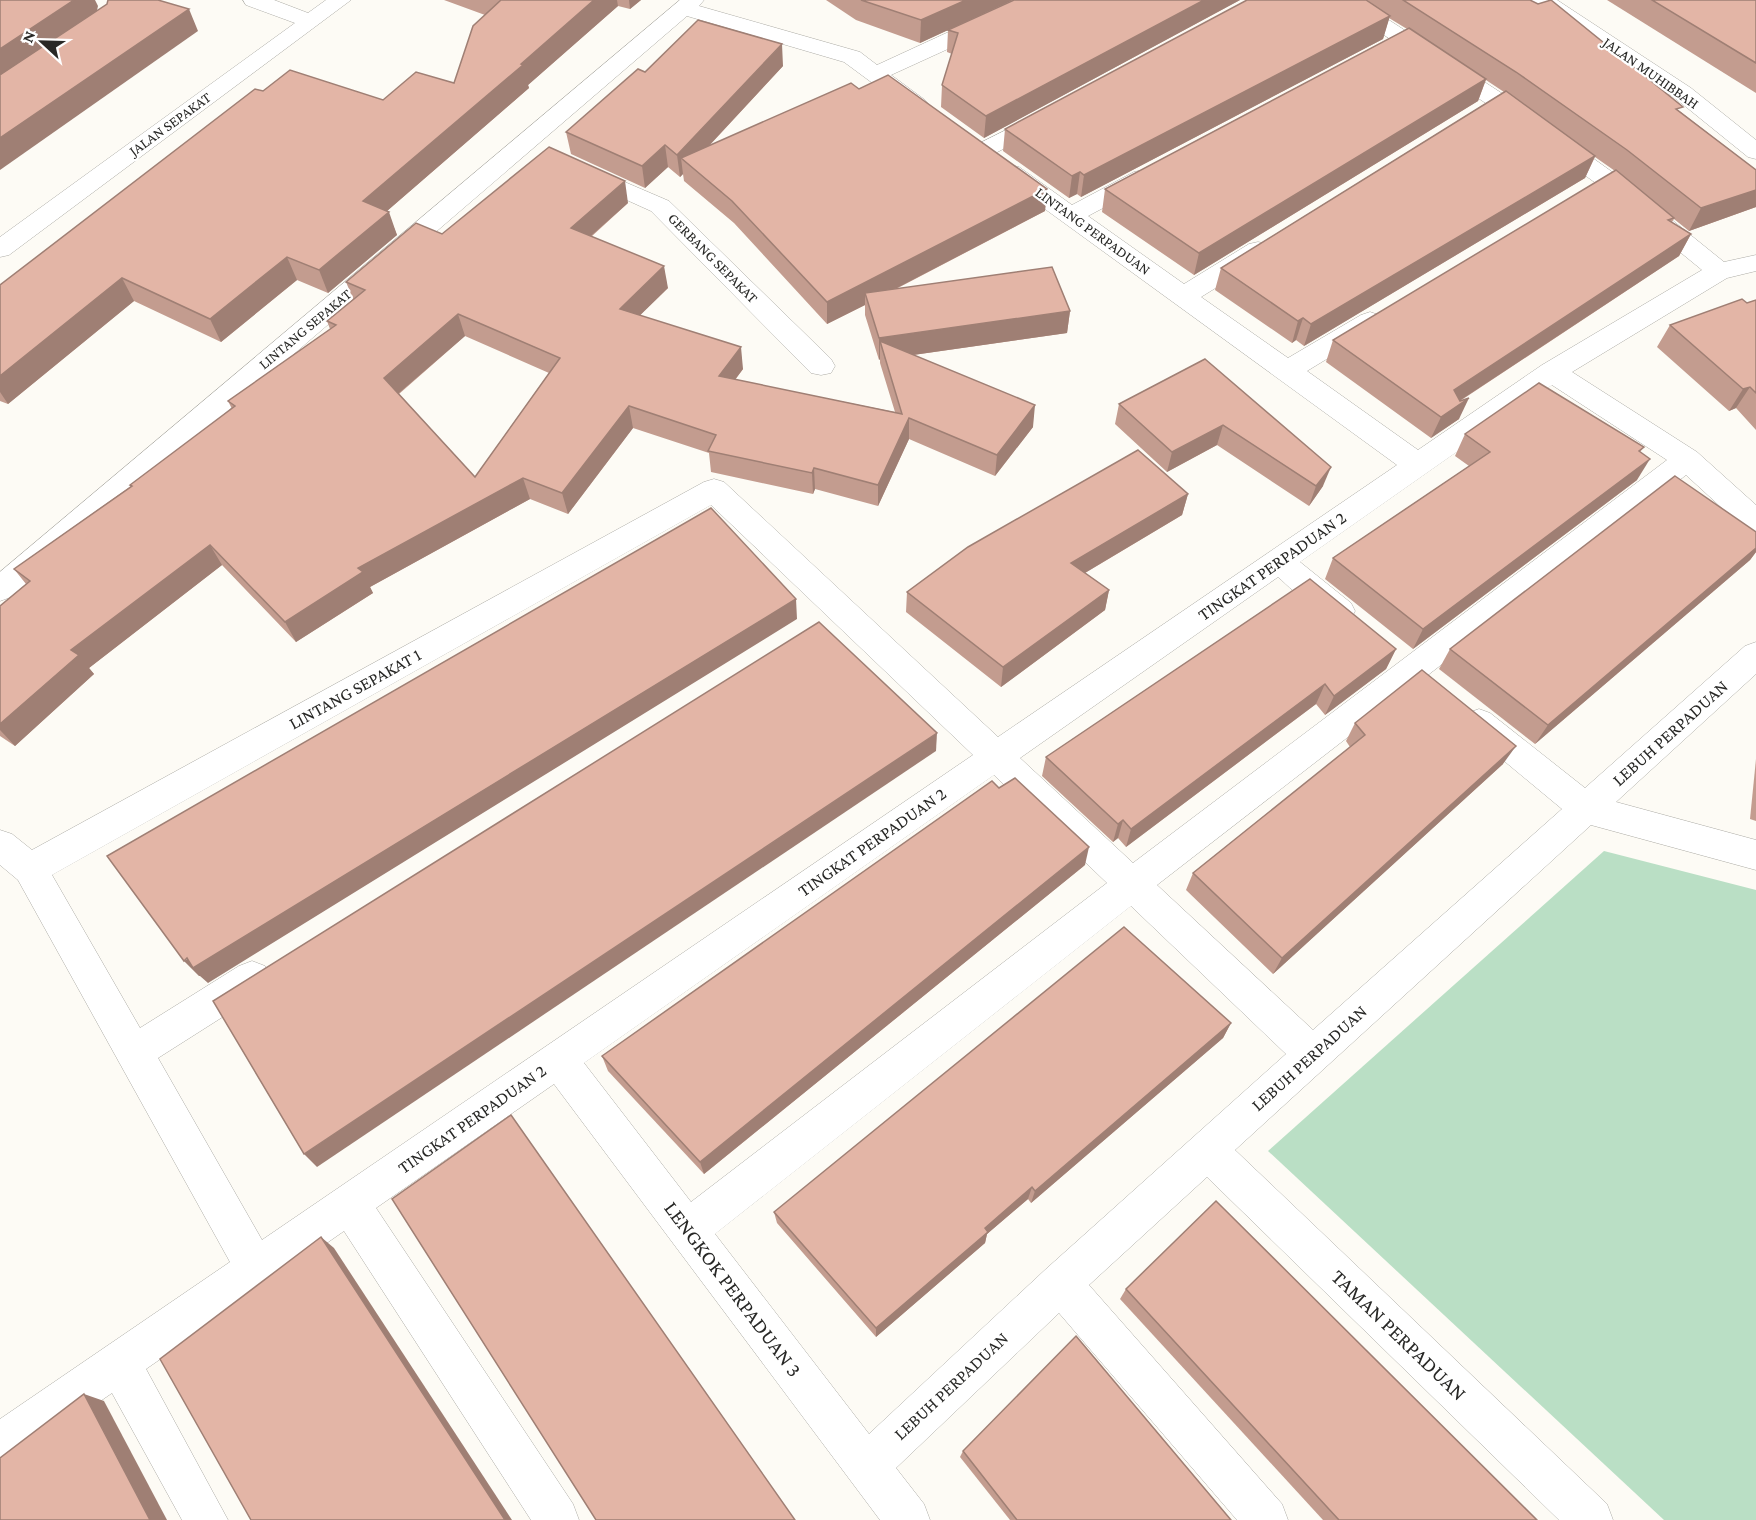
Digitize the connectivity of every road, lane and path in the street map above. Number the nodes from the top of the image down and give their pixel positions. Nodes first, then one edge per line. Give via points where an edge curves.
1 (254, 0) edge
2 (340, 0) edge
3 (1036, 0) edge
4 (1343, 0) edge
5 (1542, 0) edge
6 (688, 4) edge
7 (310, 21) junction
8 (1403, 39) junction
9 (1382, 50) edge
10 (875, 74) junction
11 (1065, 106) edge
12 (934, 116) edge
13 (1756, 152) edge
14 (544, 154) junction
15 (1164, 166) edge
16 (1071, 215) junction
17 (1275, 239) edge
18 (0, 249) edge
19 (1756, 263) edge
20 (1719, 270) junction
21 (1183, 296) junction
22 (1386, 311) edge
23 (821, 366) dead end
24 (1287, 371) junction
25 (1552, 372) junction
26 (1687, 459) junction
27 (1418, 465) junction
28 (1756, 522) edge
29 (1278, 561) junction
30 (0, 589) edge
31 (842, 610) junction
32 (1359, 626) edge
33 (811, 629) edge
34 (1386, 647) edge
35 (1756, 655) edge
36 (1413, 669) junction
37 (996, 757) junction
38 (1586, 808) junction
39 (0, 846) edge
40 (1756, 855) edge
41 (30, 869) junction
42 (1132, 884) junction
43 (275, 963) edge
44 (134, 1052) junction
45 (1313, 1055) junction
46 (558, 1059) junction
47 (1208, 1150) junction
48 (349, 1203) junction
49 (688, 1230) junction
50 (256, 1268) junction
51 (1060, 1283) junction
52 (119, 1363) junction
53 (0, 1445) edge
54 (867, 1466) junction
55 (206, 1520) edge
56 (557, 1520) edge
57 (908, 1520) edge
58 (1266, 1520) edge
59 (1591, 1520) edge

1 - 7 street
2 - 7 street, JALAN SEPAKAT
3 - 10 street
4 - 8 street
5 - 13 street, JALAN MUHIBBAH via 1683,93
6 - 10 street via 852,57
6 - 14 street, LINTANG SEPAKAT
7 - 18 street, JALAN SEPAKAT
8 - 9 street
8 - 20 street via 1488,107
10 - 12 street
11 - 16 street, LINTANG PERPADUAN via 973,144
14 - 23 street, GERBANG SEPAKAT via 660,206
14 - 30 street, LINTANG SEPAKAT
15 - 16 street
16 - 21 street, LINTANG PERPADUAN
17 - 21 street
19 - 20 street, TINGKAT PERPADUAN 2
20 - 25 street, TINGKAT PERPADUAN 2
21 - 24 street, LINTANG PERPADUAN
22 - 24 street
24 - 27 street, LINTANG PERPADUAN
25 - 26 street
25 - 27 street, TINGKAT PERPADUAN 2
26 - 28 street
26 - 36 street
27 - 29 street, TINGKAT PERPADUAN 2
29 - 32 street
29 - 37 street, TINGKAT PERPADUAN 2
31 - 33 street
31 - 37 street
31 - 41 street, LINTANG SEPAKAT 1 via 714,490
34 - 36 street
35 - 38 street, LEBUH PERPADUAN
36 - 38 street
36 - 42 street
37 - 42 street
37 - 46 street, TINGKAT PERPADUAN 2
38 - 40 street
38 - 45 street, LEBUH PERPADUAN
39 - 41 street
41 - 44 street
42 - 45 street
42 - 49 street
43 - 44 street
44 - 50 street
45 - 47 street, LEBUH PERPADUAN
46 - 48 street, TINGKAT PERPADUAN 2
46 - 49 street, LENGKOK PERPADUAN 3
47 - 51 street, LEBUH PERPADUAN
47 - 59 street, TAMAN PERPADUAN
48 - 50 street, TINGKAT PERPADUAN 2
48 - 56 street
49 - 54 street, LENGKOK PERPADUAN 3
50 - 52 street, TINGKAT PERPADUAN 2
51 - 54 street, LEBUH PERPADUAN
51 - 58 street
52 - 53 street, TINGKAT PERPADUAN 2
52 - 55 street
54 - 57 street, LENGKOK PERPADUAN 3

